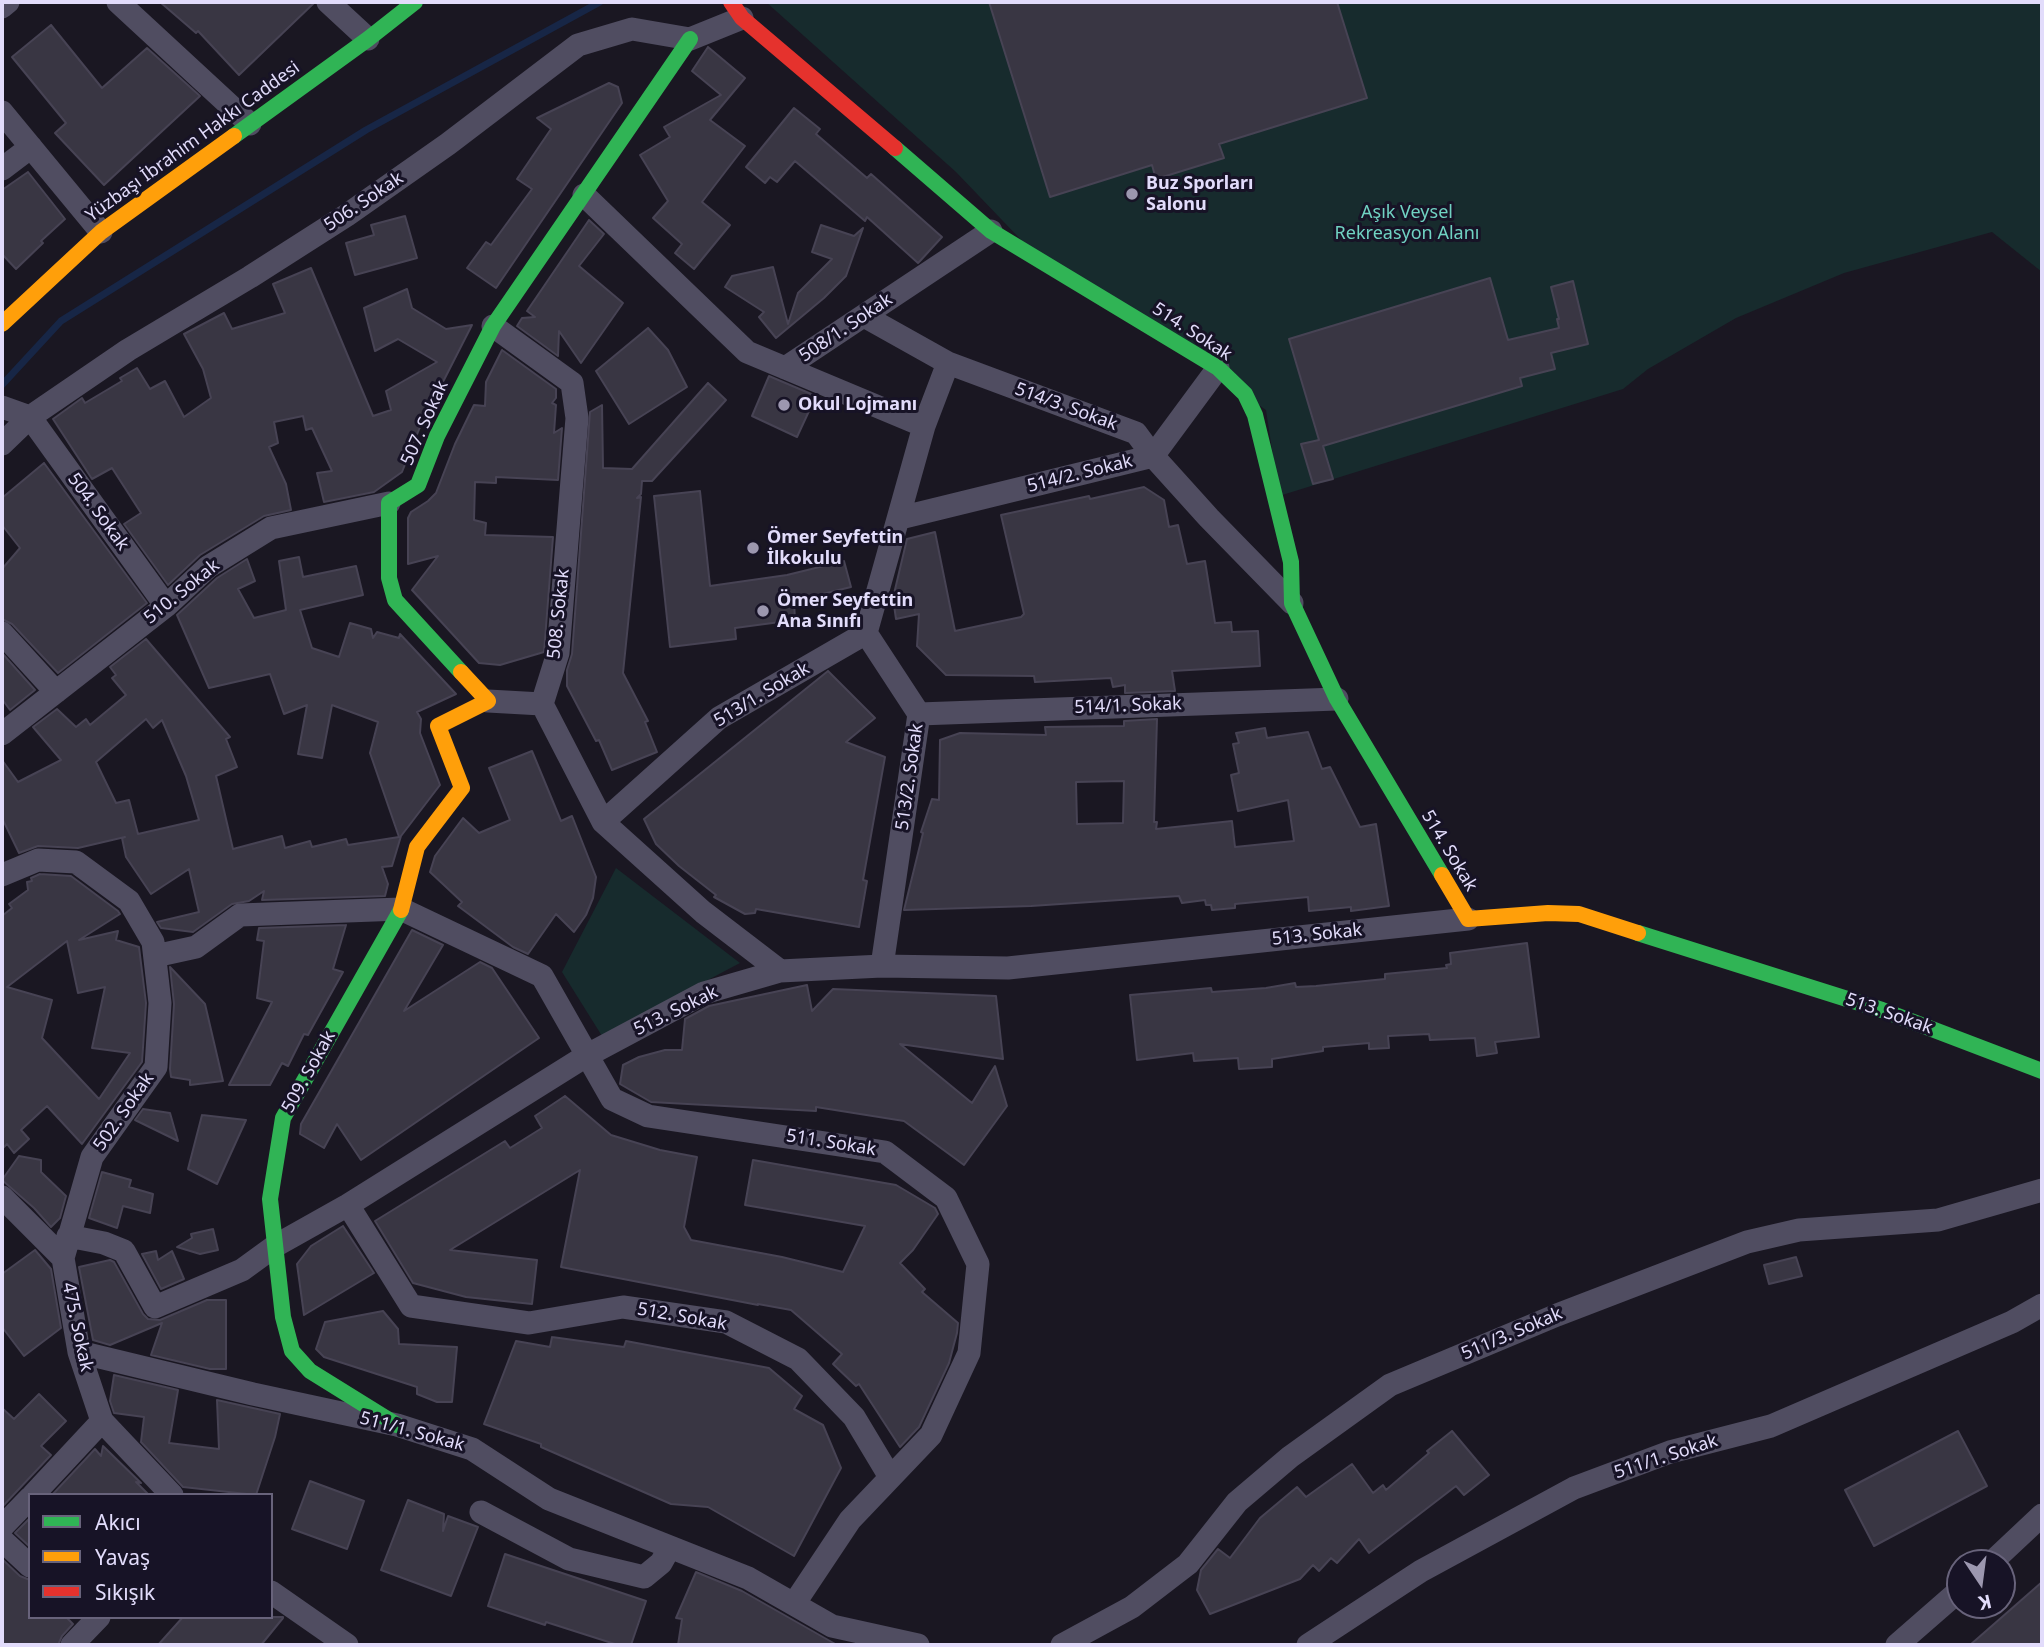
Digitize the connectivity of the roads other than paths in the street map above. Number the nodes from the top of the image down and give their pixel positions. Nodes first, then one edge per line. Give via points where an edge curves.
1 (8, 2) edge
2 (118, 2) edge
3 (328, 2) edge
4 (415, 2) edge
5 (2, 8) edge
6 (736, 10) edge
7 (368, 39) junction
8 (690, 39) junction
9 (2, 112) edge
10 (250, 124) junction
11 (31, 147) junction
12 (2, 169) edge
13 (584, 195) junction
14 (101, 232) junction
15 (990, 232) junction
16 (864, 316) junction
17 (2, 324) edge
18 (493, 326) junction
19 (948, 363) junction
20 (785, 368) junction
21 (1218, 368) junction
22 (2, 407) edge
23 (30, 417) junction
24 (924, 426) junction
25 (2, 444) edge
26 (1153, 456) junction
27 (389, 503) junction
28 (900, 518) junction
29 (1292, 603) junction
30 (166, 606) junction
31 (2, 633) edge
32 (866, 633) junction
33 (56, 692) junction
34 (1337, 699) junction
35 (488, 701) junction
36 (542, 704) junction
37 (919, 714) junction
38 (2, 734) edge
39 (603, 822) junction
40 (2, 875) edge
41 (401, 909) junction
42 (1468, 919) junction
43 (155, 956) junction
44 (882, 965) junction
45 (780, 971) junction
46 (586, 1056) junction
47 (2042, 1071) edge
48 (2042, 1190) edge
49 (4, 1203) edge
50 (348, 1205) junction
51 (275, 1246) junction
52 (66, 1247) junction
53 (2042, 1305) edge
54 (79, 1352) junction
55 (102, 1421) junction
56 (397, 1425) junction
57 (890, 1478) junction
58 (34, 1493) edge
59 (170, 1493) edge
60 (28, 1499) edge
61 (481, 1512) dead end
62 (2042, 1515) edge
63 (2, 1527) edge
64 (2, 1540) edge
65 (670, 1548) junction
66 (2006, 1549) edge
67 (28, 1564) edge
68 (273, 1593) edge
69 (1946, 1602) edge
70 (794, 1604) junction
71 (92, 1619) edge
72 (72, 1645) edge
73 (348, 1645) edge
74 (918, 1645) edge
75 (1062, 1645) edge
76 (1308, 1645) edge
77 (1896, 1645) edge

1 - 5 street
2 - 10 street
3 - 7 street
4 - 7 street, Yüzbaşı İbrahim Hakkı Caddesi
6 - 8 street
6 - 15 street, 514. Sokak
7 - 10 street, Yüzbaşı İbrahim Hakkı Caddesi
8 - 13 street, 507. Sokak
8 - 23 street, 506. Sokak via 632,29 578,45 347,215 128,350
9 - 11 street
10 - 14 street, Yüzbaşı İbrahim Hakkı Caddesi
11 - 12 street
11 - 14 street
13 - 18 street, 507. Sokak
13 - 20 street, 508/1. Sokak via 747,352
14 - 17 street, Yüzbaşı İbrahim Hakkı Caddesi
15 - 16 street, 508/1. Sokak
15 - 21 street, 514. Sokak
16 - 19 street, 514/3. Sokak
16 - 20 street, 508/1. Sokak
18 - 27 street, 507. Sokak via 437,436 418,485
18 - 36 street, 508. Sokak via 572,383 577,418 558,653
19 - 24 street
19 - 26 street, 514/3. Sokak via 1136,433
20 - 24 street
21 - 26 street, 514/2. Sokak
21 - 29 street, 514. Sokak via 1245,394 1255,415 1291,562
22 - 23 street
23 - 25 street, 506. Sokak
23 - 30 street, 504. Sokak
24 - 28 street
26 - 28 street, 514/2. Sokak
26 - 29 street, 514/3. Sokak
27 - 30 street, 510. Sokak via 271,528 208,567
27 - 35 street via 389,578 395,600
28 - 32 street
29 - 34 street, 514. Sokak
30 - 33 street, 510. Sokak
31 - 33 street
32 - 37 street, 513/2. Sokak
32 - 39 street, 513/1. Sokak via 719,718
33 - 38 street, 510. Sokak
34 - 37 street, 514/1. Sokak
34 - 42 street, 514. Sokak
35 - 36 street
35 - 41 street via 438,726 462,788 417,847
36 - 39 street
37 - 44 street, 513/2. Sokak
39 - 45 street via 703,912
40 - 43 street, 502. Sokak via 38,860 76,862 129,901 153,942
41 - 43 street via 240,915 196,947
41 - 46 street, 511. Sokak via 542,976
41 - 51 street, 509. Sokak via 283,1118 270,1199
42 - 44 street, 513. Sokak via 1008,968
42 - 47 street, 513. Sokak via 1580,914 1882,1010
43 - 52 street, 502. Sokak via 160,1003 156,1066 92,1157
44 - 45 street, 513. Sokak
45 - 46 street, 513. Sokak via 704,993
46 - 50 street
46 - 57 street, 511. Sokak via 612,1099 649,1116 886,1152 946,1198 978,1264 969,1353 930,1435
48 - 75 street, 511/3. Sokak via 1938,1220 1799,1230 1747,1242 1390,1385 1290,1457 1237,1502 1188,1564 1132,1607
49 - 52 street, 475. Sokak
50 - 51 street
50 - 57 street, 512. Sokak via 411,1306 529,1323 623,1307 726,1322 798,1359 853,1417
51 - 52 street via 242,1270 155,1307 124,1251 103,1243
51 - 56 street, 509. Sokak via 292,1351 310,1371
52 - 54 street, 475. Sokak
53 - 76 street, 511/1. Sokak via 1771,1426 1670,1452 1574,1488 1421,1571
54 - 55 street, 475. Sokak
54 - 56 street, 511/1. Sokak
55 - 58 street
55 - 59 street, 475. Sokak
56 - 65 street, 511/1. Sokak via 472,1448 549,1499
57 - 70 street via 850,1520
60 - 63 street
61 - 65 street via 569,1559 644,1577
62 - 66 street
64 - 67 street
65 - 70 street, 511/1. Sokak via 748,1578
68 - 73 street
69 - 77 street
70 - 74 street, 511/1. Sokak via 832,1626
71 - 72 street

